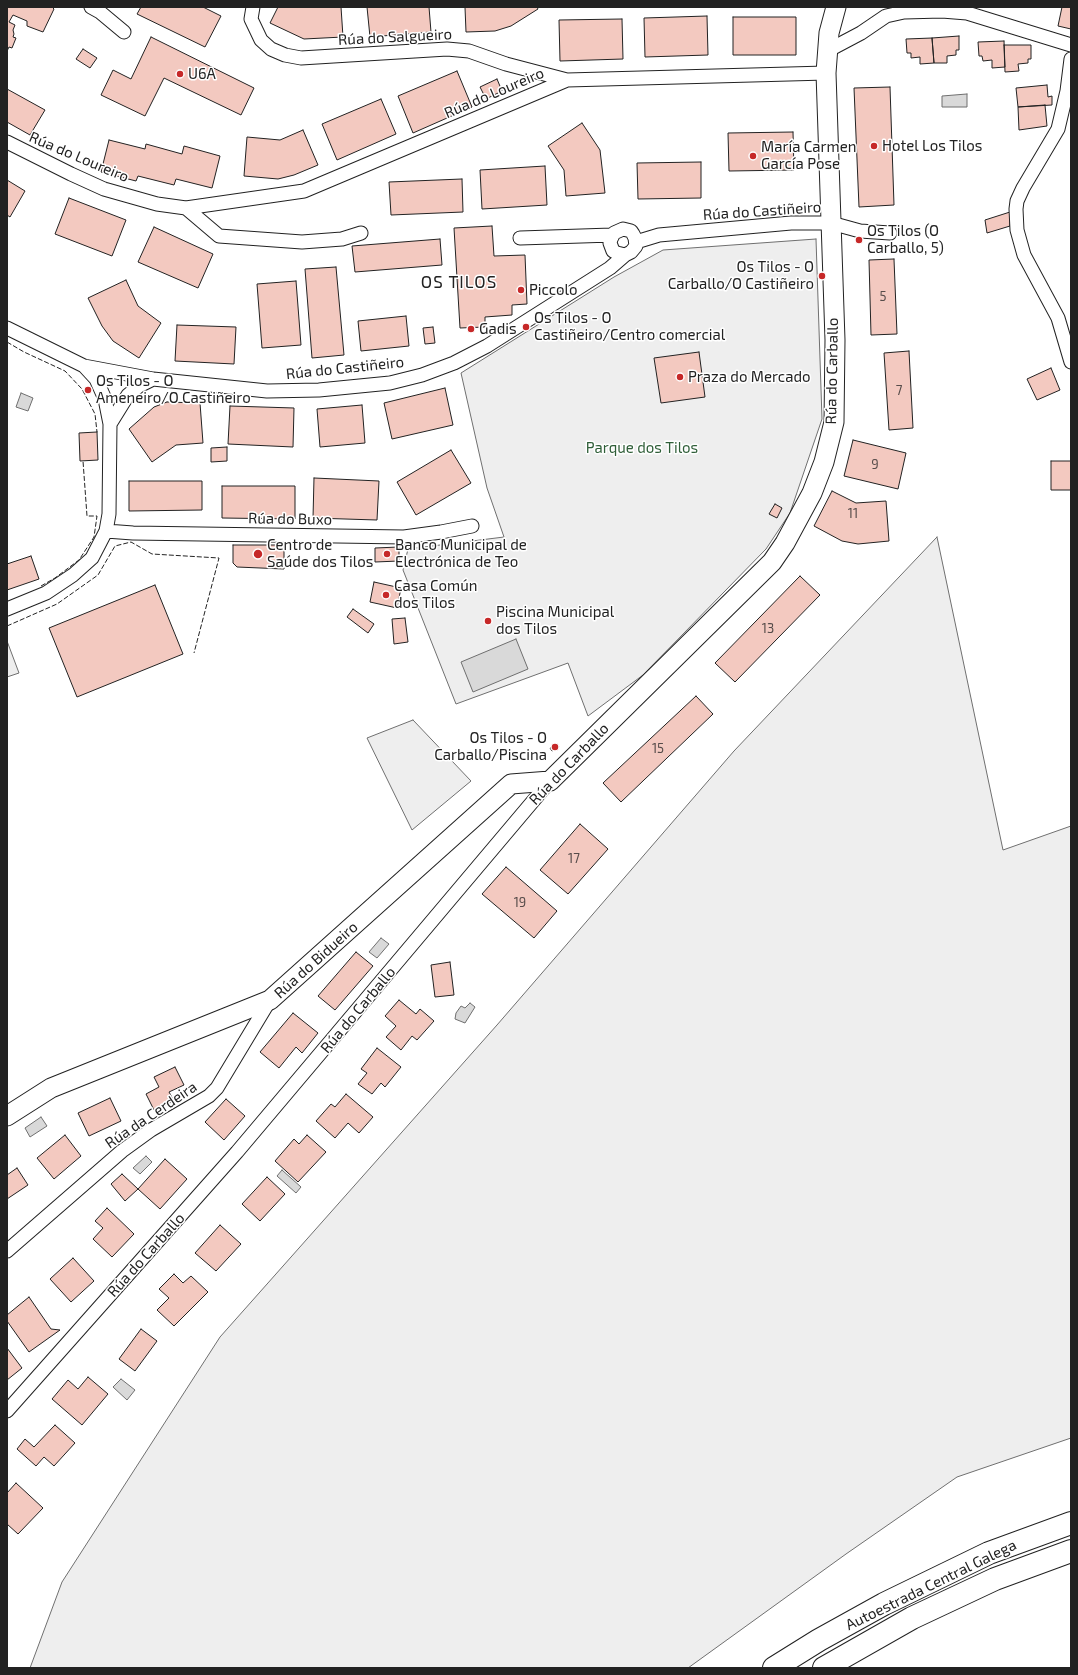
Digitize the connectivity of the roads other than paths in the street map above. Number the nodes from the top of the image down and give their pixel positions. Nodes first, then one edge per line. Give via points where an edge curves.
1 (91, 7) edge
2 (253, 7) edge
3 (836, 7) edge
4 (124, 32) dead end
5 (1071, 45) edge
6 (827, 51) junction
7 (1071, 59) edge
8 (826, 73) junction
9 (567, 80) junction
10 (7, 142) edge
11 (186, 208) junction
12 (831, 223) junction
13 (361, 233) dead end
14 (890, 233) dead end
15 (612, 235) junction
16 (520, 238) dead end
17 (636, 242) junction
18 (625, 255) junction
19 (7, 328) edge
20 (1071, 362) edge
21 (84, 366) junction
22 (153, 379) junction
23 (110, 424) junction
24 (472, 526) dead end
25 (106, 530) junction
26 (7, 608) edge
27 (550, 781) junction
28 (270, 1000) junction
29 (7, 1116) edge
30 (7, 1251) edge
31 (7, 1411) edge
32 (1071, 1523) edge
33 (1071, 1551) edge
34 (774, 1668) edge
35 (824, 1668) edge

1 - 4 street
2 - 9 street, Rúa do Salgueiro via 251,19 261,40 271,49 285,55 301,58 447,49 469,51
3 - 6 street, Rúa do Carballo
5 - 6 street via 967,13 942,11 904,12 886,16
6 - 8 street, Rúa do Carballo
7 - 20 street via 1058,130 1023,188 1016,209 1017,230 1024,255 1058,318
8 - 9 street, Rúa do Loureiro
8 - 12 street, Rúa do Carballo
9 - 11 street, Rúa do Loureiro via 304,191
10 - 11 street, Rúa do Loureiro via 104,189 157,204
11 - 13 street via 219,236 302,242 342,239
12 - 14 street, Rúa do Castiñeiro via 860,231
12 - 17 street, Rúa do Castiñeiro via 791,223 658,235
12 - 27 street, Rúa do Carballo via 834,422 824,462 812,493 772,562
15 - 16 street
15 - 17 street via 619,230 627,230 633,234
15 - 18 street via 610,243 613,251
17 - 18 street, Rúa do Castiñeiro via 634,249
18 - 22 street, Rúa do Castiñeiro via 610,268 487,346 454,363 422,375 390,383 267,391
19 - 21 street
21 - 22 street, Rúa do Castiñeiro
21 - 23 street via 96,379
22 - 23 street via 128,395
23 - 25 street via 109,514
24 - 25 street, Rúa do Buxo via 404,537 141,533
25 - 26 street via 92,558 73,575 46,593
27 - 28 street, Rúa do Bidueiro via 511,784
27 - 31 street, Rúa do Carballo via 237,1152
28 - 29 street, Rúa do Bidueiro via 51,1088
28 - 30 street, Rúa da Cerdeira via 217,1088 209,1096 151,1130 122,1151
32 - 34 highway, Autoestrada Central Galega via 989,1553 884,1604
33 - 35 highway, Autoestrada Central Galega via 995,1579 912,1618

